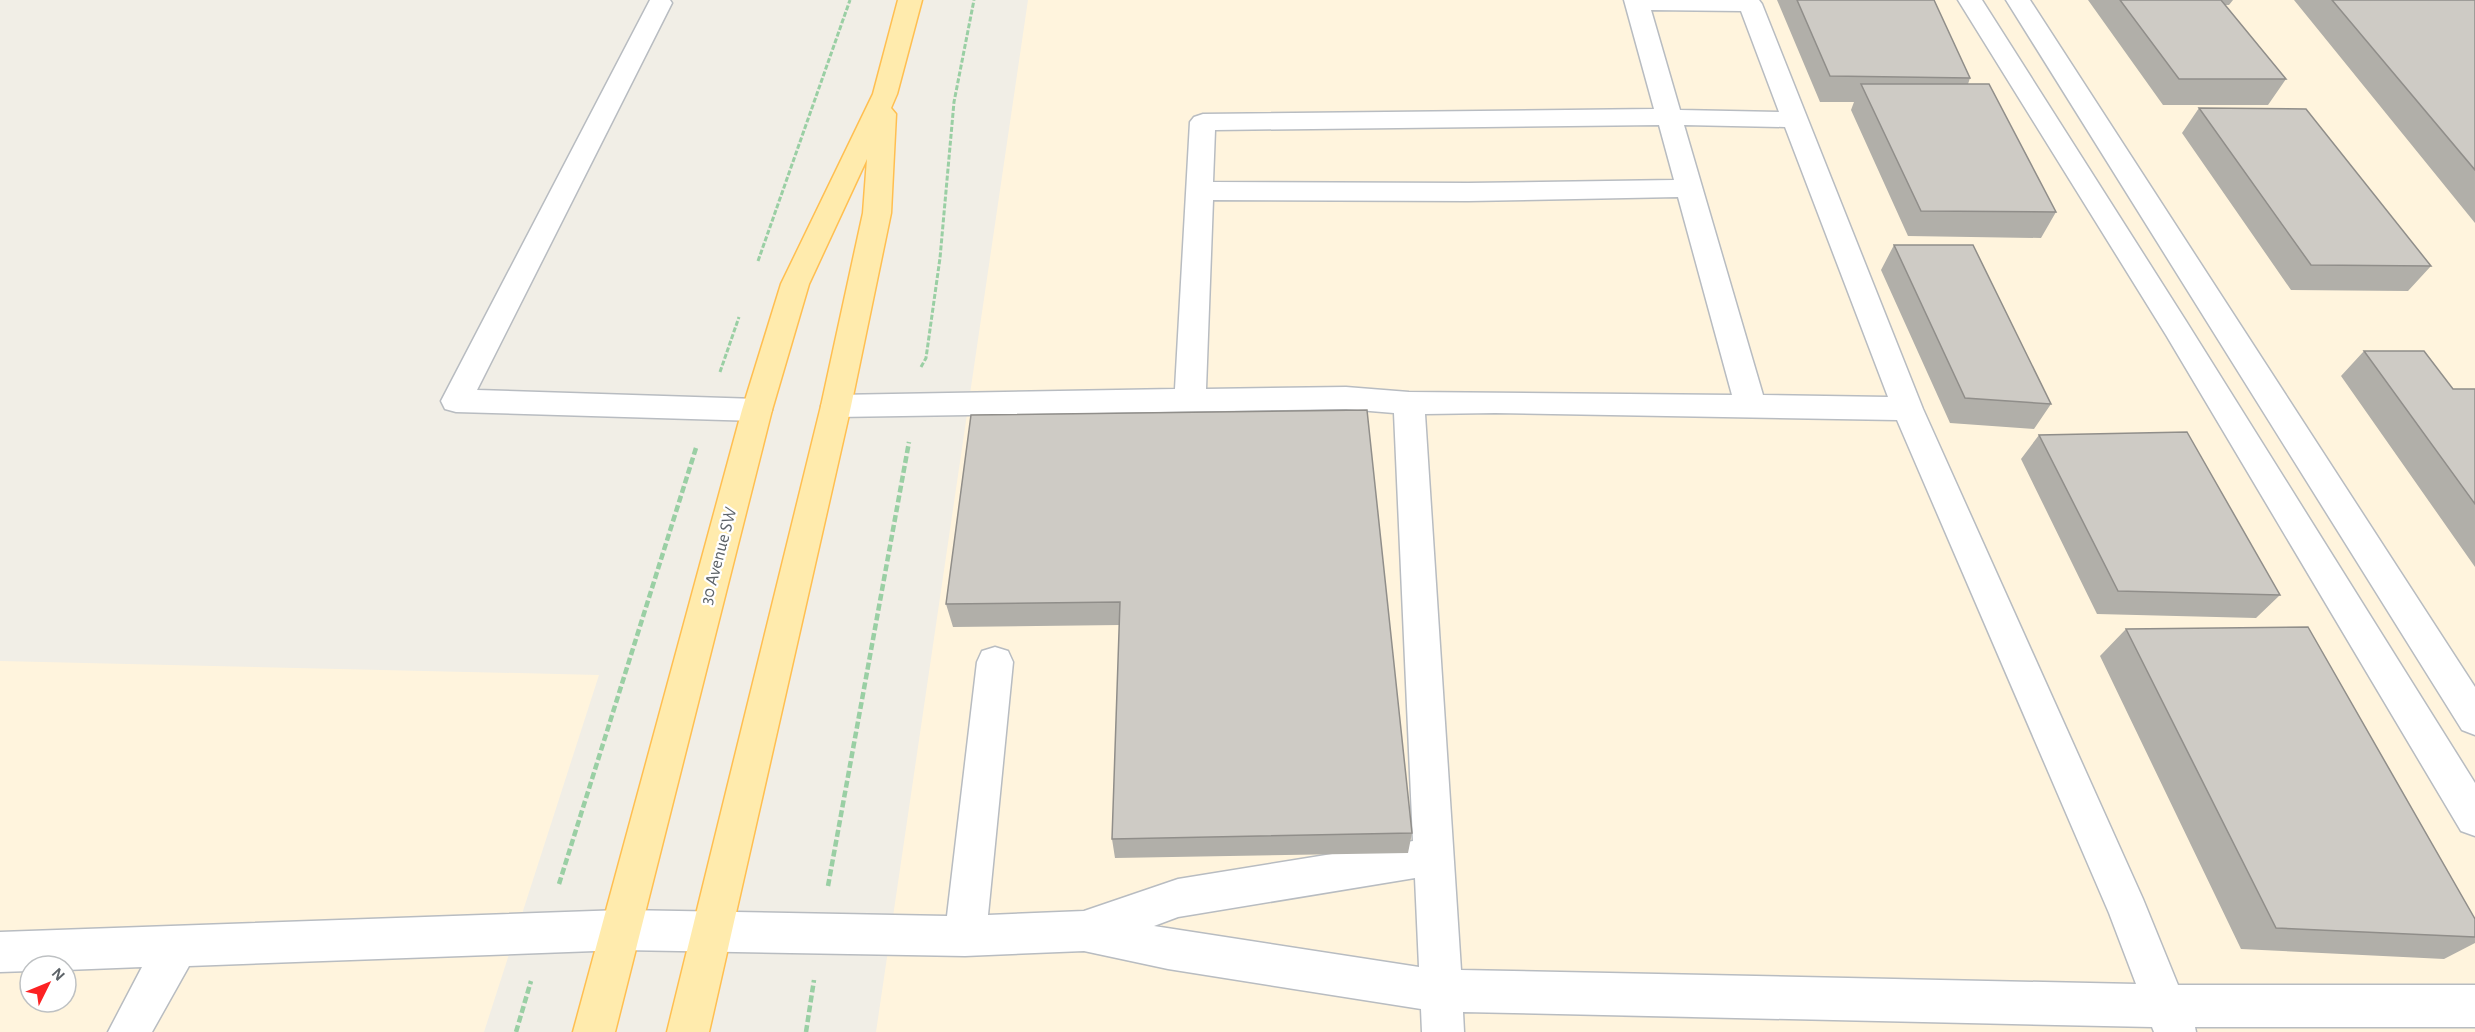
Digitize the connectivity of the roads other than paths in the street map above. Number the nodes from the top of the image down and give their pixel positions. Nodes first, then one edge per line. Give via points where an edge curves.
1 (910, 0) edge
2 (1970, 0) edge
3 (2018, 0) edge
4 (1637, 1) edge
5 (660, 3) dead end
6 (885, 94) junction
7 (1670, 117) junction
8 (1796, 120) junction
9 (1689, 188) junction
10 (1199, 191) junction
11 (1190, 400) junction
12 (1409, 403) junction
13 (836, 406) junction
14 (1751, 407) junction
15 (1908, 409) junction
16 (757, 410) junction
17 (995, 662) dead end
18 (2475, 719) edge
19 (2475, 818) edge
20 (1433, 856) junction
21 (622, 930) junction
22 (711, 931) junction
23 (1084, 931) junction
24 (964, 936) junction
25 (178, 945) junction
26 (0, 952) edge
27 (1441, 991) junction
28 (2475, 1006) edge
29 (2170, 1019) edge
30 (129, 1032) edge
31 (594, 1032) edge
32 (688, 1032) edge
33 (1443, 1032) edge

1 - 6 main road, 30 Avenue SW
2 - 19 lane
3 - 18 lane
4 - 7 lane
4 - 8 lane via 1750,4
5 - 16 lane via 456,401
6 - 13 main road, 30 Avenue SW via 877,213
6 - 16 main road, 30 Avenue SW via 795,284
7 - 8 lane
7 - 9 lane
7 - 10 lane via 1203,122
8 - 15 lane
9 - 10 lane
9 - 14 lane
10 - 11 lane
11 - 12 lane via 1346,398
11 - 13 lane
12 - 14 lane
12 - 20 lane
13 - 22 main road, 30 Avenue SW
14 - 15 lane
15 - 29 lane via 2125,903
16 - 21 main road, 30 Avenue SW
17 - 24 lane
20 - 23 lane via 1178,898
20 - 27 lane
21 - 22 lane
21 - 25 lane
21 - 31 main road, 30 Avenue SW
22 - 24 lane
22 - 32 main road, 30 Avenue SW
23 - 24 lane
23 - 27 lane via 1168,949
25 - 26 lane
25 - 30 lane
27 - 29 lane
27 - 33 lane
28 - 29 lane

